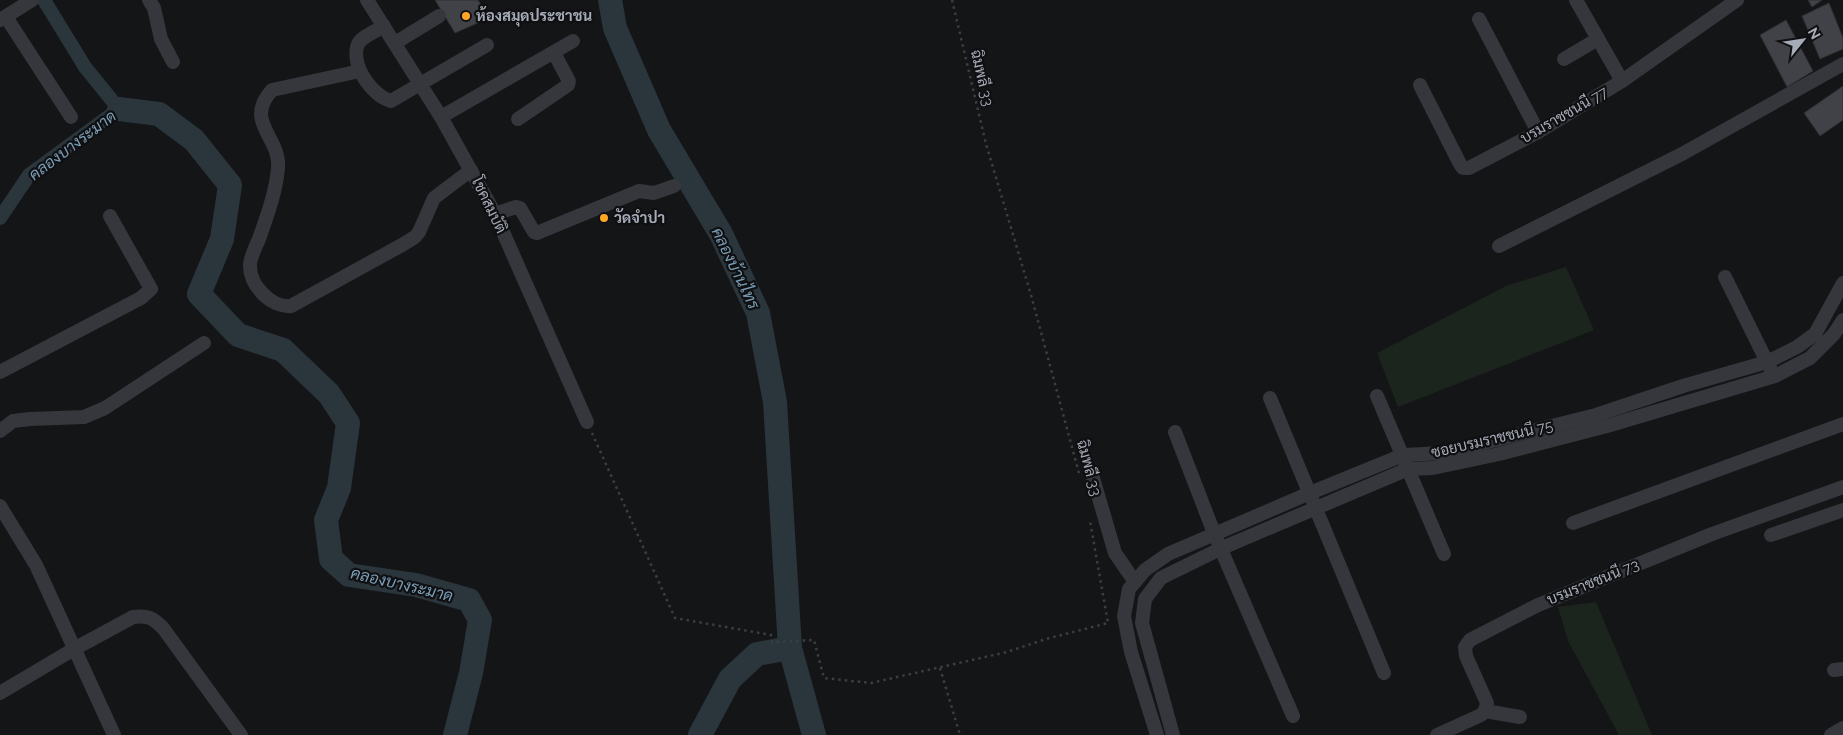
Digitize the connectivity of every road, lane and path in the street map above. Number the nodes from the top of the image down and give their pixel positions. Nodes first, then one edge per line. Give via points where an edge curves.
1 (32, 0) edge
2 (149, 0) edge
3 (367, 0) edge
4 (952, 0) edge
5 (1576, 0) edge
6 (1737, 0) edge
7 (439, 16) dead end
8 (3, 19) edge
9 (1480, 19) dead end
10 (384, 26) junction
11 (1598, 39) junction
12 (573, 41) dead end
13 (395, 43) junction
14 (487, 45) dead end
15 (554, 53) junction
16 (1564, 59) dead end
17 (173, 62) dead end
18 (1843, 64) edge
19 (360, 71) junction
20 (1622, 82) junction
21 (420, 84) junction
22 (1420, 85) dead end
23 (71, 116) dead end
24 (441, 117) junction
25 (518, 119) dead end
26 (1538, 132) junction
27 (471, 170) junction
28 (674, 186) dead end
29 (494, 214) junction
30 (110, 216) dead end
31 (1499, 246) dead end
32 (1725, 277) dead end
33 (1843, 282) edge
34 (1843, 320) edge
35 (204, 342) dead end
36 (1767, 362) junction
37 (0, 372) edge
38 (1775, 376) junction
39 (1377, 396) dead end
40 (1270, 398) dead end
41 (587, 422) joint
42 (1843, 424) edge
43 (0, 431) edge
44 (1174, 432) dead end
45 (1403, 455) junction
46 (1408, 469) junction
47 (1087, 480) joint
48 (1843, 487) edge
49 (1310, 493) junction
50 (0, 506) edge
51 (1316, 507) junction
52 (1843, 510) edge
53 (1090, 518) dead end
54 (1573, 523) dead end
55 (1214, 533) junction
56 (1771, 534) dead end
57 (1222, 548) junction
58 (1444, 554) dead end
59 (1135, 582) junction
60 (74, 648) junction
61 (940, 668) junction
62 (1384, 673) dead end
63 (0, 693) edge
64 (1485, 711) junction
65 (1293, 716) dead end
66 (1520, 717) dead end
67 (1843, 728) edge
68 (114, 735) edge
69 (241, 735) edge
70 (960, 735) edge
71 (1157, 735) edge
72 (1173, 735) edge
73 (1436, 735) edge
74 (1831, 735) edge

1 - 8 street
2 - 17 street via 161,39
3 - 10 street, โชคสมบัติ
4 - 47 path, ฉิมพลี 33 via 986,144
5 - 11 street
6 - 20 street, บรมราชชนนี 77
7 - 13 street
8 - 23 street
9 - 26 street
10 - 13 street, โชคสมบัติ
10 - 19 street via 358,44
11 - 16 street
11 - 20 street
12 - 15 street
13 - 21 street, โชคสมบัติ
14 - 21 street
15 - 24 street
15 - 25 street via 569,81 568,85
18 - 31 street via 1682,154
19 - 21 street via 375,92 391,101
19 - 27 street via 272,90 262,104 261,121 278,157 278,168 270,206 250,264 260,292 284,307 291,306 402,245 419,232 434,198
20 - 26 street, บรมราชชนนี 77
21 - 24 street, โชคสมบัติ
22 - 26 street, บรมราชชนนี 77 via 1463,168 1469,168
24 - 27 street, โชคสมบัติ
27 - 29 street, โชคสมบัติ
28 - 29 street via 654,193 639,191 537,233 520,208
29 - 41 street, โชคสมบัติ
30 - 37 street via 150,289 141,298
32 - 36 street
33 - 36 street, ซอยบรมราชชนนี 75 via 1815,334
34 - 38 street, ซอยบรมราชชนนี 75 via 1810,358
35 - 43 street via 106,408 84,417 14,421
36 - 38 street
36 - 45 street, ซอยบรมราชชนนี 75 via 1596,415 1444,453
38 - 46 street, ซอยบรมราชชนนี 75 via 1499,454 1433,468
39 - 45 street
40 - 49 street
41 - 61 path, ฉิมพลี 33 via 675,618 770,635 772,642 814,640 824,678 871,684
42 - 54 street
44 - 55 street
45 - 46 street
45 - 49 street, ซอยบรมราชชนนี 75
46 - 51 street, ซอยบรมราชชนนี 75
46 - 58 street
47 - 59 street via 1115,554
48 - 64 street, บรมราชชนนี 73 via 1712,534 1538,605 1470,640 1465,647 1466,656 1487,703
49 - 51 street
49 - 55 street, ซอยบรมราชชนนี 75
50 - 60 street via 36,565
51 - 57 street, ซอยบรมราชชนนี 75
51 - 62 street
52 - 56 street
53 - 61 path, ฉิมพลี 33 via 1108,623
55 - 57 street
55 - 59 street, ซอยบรมราชชนนี 75 via 1168,554 1145,570
57 - 65 street
57 - 72 street, ซอยบรมราชชนนี 75 via 1161,578 1146,599 1142,623
59 - 71 street, ซอยบรมราชชนนี 75 via 1129,589 1124,616 1131,652
60 - 63 street
60 - 68 street
60 - 69 street via 134,617 154,619
61 - 70 path
64 - 66 street
64 - 73 street via 1481,716
67 - 74 street

